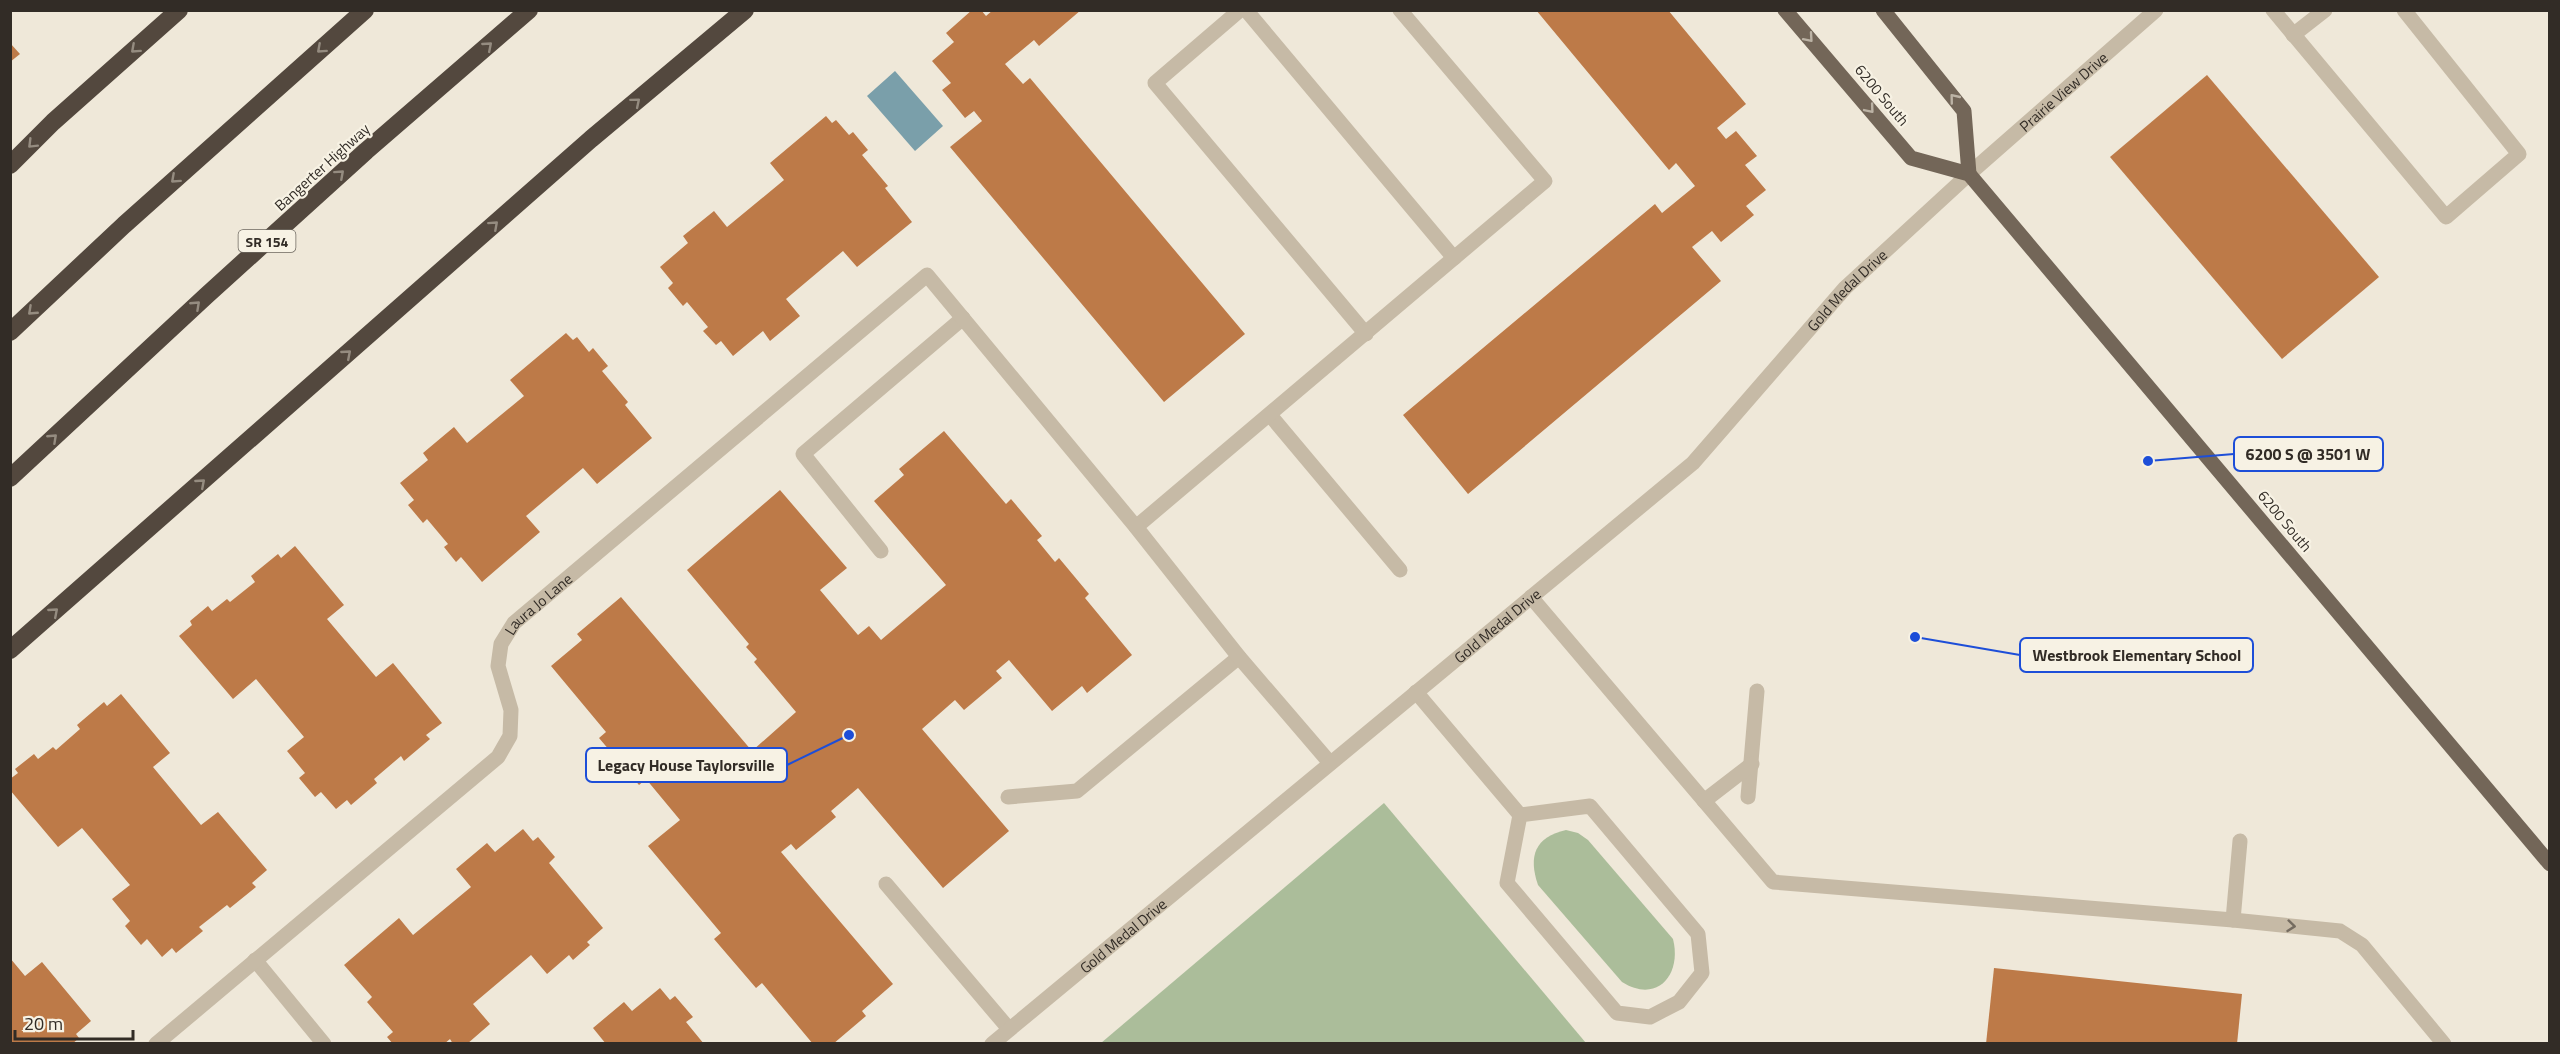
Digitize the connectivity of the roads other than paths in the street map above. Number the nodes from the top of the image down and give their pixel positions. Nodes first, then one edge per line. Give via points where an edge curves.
1 (179, 10) edge
2 (365, 10) edge
3 (529, 10) edge
4 (745, 10) edge
5 (1240, 10) edge
6 (1246, 10) edge
7 (1400, 10) edge
8 (1785, 10) edge
9 (1883, 10) edge
10 (2156, 10) edge
11 (2273, 10) edge
12 (2325, 10) edge
13 (2404, 10) edge
14 (2293, 35) junction
15 (10, 165) edge
16 (1969, 174) junction
17 (1454, 258) junction
18 (963, 318) junction
19 (10, 332) edge
20 (1366, 334) junction
21 (1270, 415) junction
22 (10, 478) edge
23 (1136, 527) junction
24 (881, 551) dead end
25 (1400, 570) dead end
26 (1531, 597) junction
27 (10, 650) edge
28 (1239, 657) junction
29 (1758, 691) dead end
30 (1416, 692) junction
31 (1330, 763) junction
32 (1752, 764) junction
33 (1008, 797) dead end
34 (1748, 797) dead end
35 (1704, 801) junction
36 (1520, 815) junction
37 (2240, 841) dead end
38 (2550, 864) edge
39 (886, 884) dead end
40 (2233, 920) junction
41 (255, 960) junction
42 (1009, 1029) junction
43 (156, 1044) edge
44 (324, 1044) edge
45 (992, 1044) edge
46 (2444, 1044) edge

1 -> 15 highway
2 -> 19 highway
22 -> 3 highway, Bangerter Highway / SR 154 via 348,167
27 -> 4 highway via 591,139
5 - 20 street via 1155,82
6 - 17 street
7 - 17 street via 1545,181
8 -> 16 main road, 6200 South via 1911,158
16 -> 9 main road via 1964,111
10 - 16 street, Prairie View Drive
11 - 14 street
12 - 14 street
13 - 14 street via 2519,154 2446,217
16 - 26 street, Gold Medal Drive via 1845,288 1693,463
16 - 38 main road, 6200 South
17 - 20 street
18 - 23 street
18 - 24 street via 802,454
18 - 41 street, Laura Jo Lane via 927,275 514,623 501,644 498,666 511,710 510,736 498,757
20 - 21 street
21 - 23 street
21 - 25 street
23 - 28 street
26 - 30 street, Gold Medal Drive
26 - 35 street
28 - 31 street
28 - 33 street via 1077,791
29 - 32 street
30 - 31 street, Gold Medal Drive
30 - 36 street
31 - 42 street, Gold Medal Drive
32 - 34 street
32 - 35 street
35 - 40 street via 1773,882
36 - 36 street via 1507,883 1617,1013 1650,1017 1679,1002 1702,974 1698,934 1590,806
37 - 40 street
39 - 42 street
40 -> 46 street via 2340,931 2352,937
41 - 43 street, Laura Jo Lane
41 - 44 street
42 - 45 street, Gold Medal Drive

